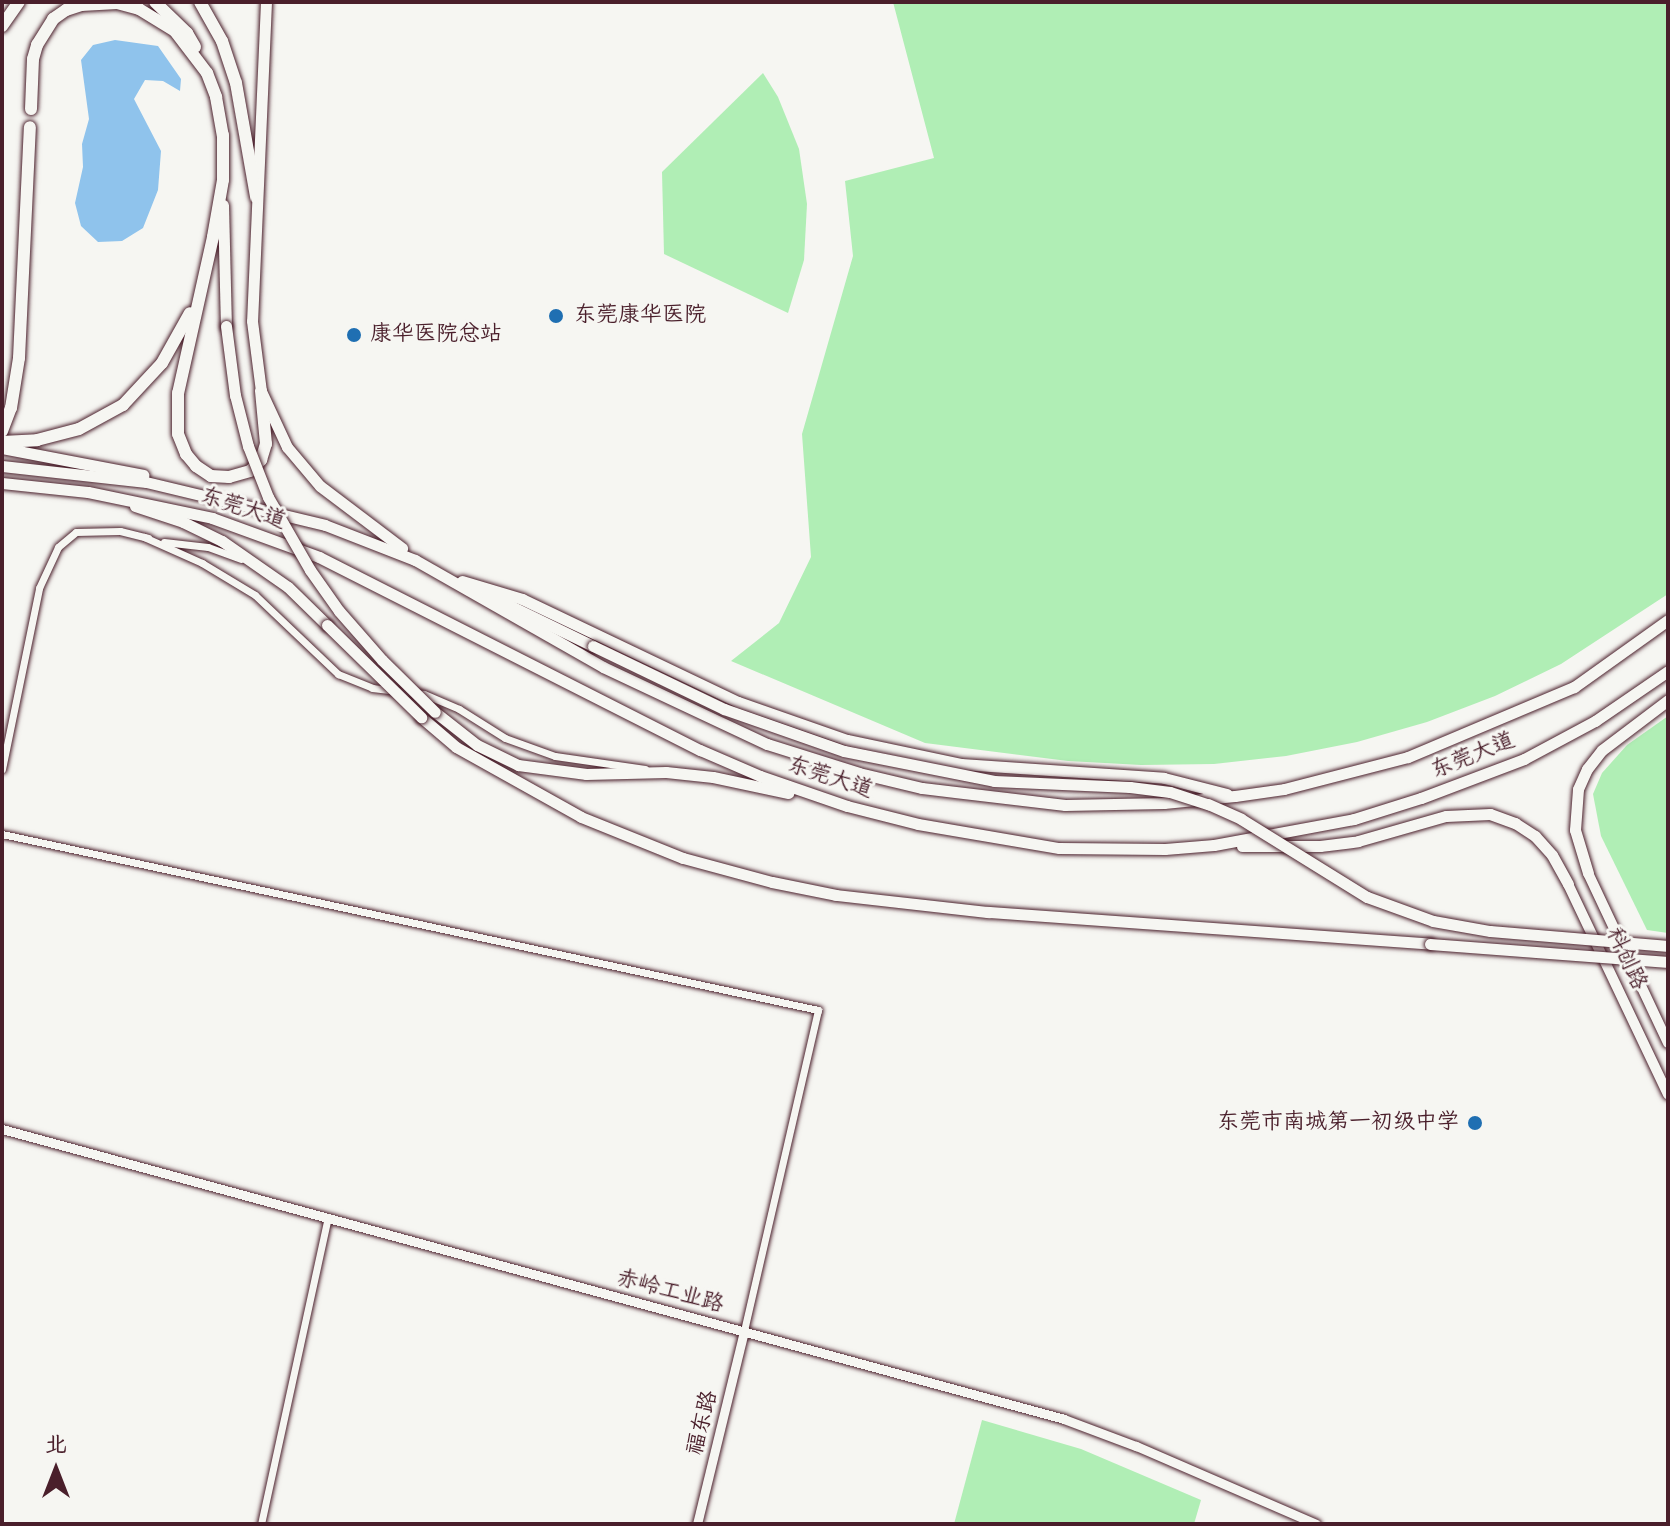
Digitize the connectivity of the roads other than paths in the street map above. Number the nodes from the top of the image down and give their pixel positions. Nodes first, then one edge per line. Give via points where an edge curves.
1 (19, 2) edge
2 (155, 2) edge
3 (200, 2) edge
4 (266, 2) edge
5 (2, 26) edge
6 (207, 73) junction
7 (31, 109) dead end
8 (30, 127) dead end
9 (223, 180) junction
10 (256, 197) junction
11 (203, 280) junction
12 (261, 391) junction
13 (2, 431) edge
14 (2, 442) edge
15 (2, 448) edge
16 (2, 466) edge
17 (2, 483) edge
18 (88, 492) junction
19 (216, 496) junction
20 (144, 537) junction
21 (258, 564) junction
22 (436, 571) junction
23 (453, 579) junction
24 (1668, 620) edge
25 (1668, 671) edge
26 (1668, 700) edge
27 (477, 745) junction
28 (2, 769) edge
29 (666, 772) junction
30 (529, 789) junction
31 (1235, 796) junction
32 (847, 806) junction
33 (2, 834) edge
34 (1221, 844) junction
35 (1588, 873) joint
36 (1568, 884) joint
37 (1668, 946) edge
38 (1668, 962) edge
39 (1668, 1043) edge
40 (1668, 1095) edge
41 (2, 1129) edge
42 (328, 1217) junction
43 (744, 1331) junction
44 (261, 1524) edge
45 (697, 1524) edge
46 (1316, 1524) edge

1 - 5 highway
2 - 6 highway via 187,33
3 - 10 highway via 222,41 236,83
4 - 10 highway
6 - 7 highway via 175,31 147,13 117,3 81,5 53,19 41,37 33,59
6 - 9 highway via 220,114
8 - 13 highway via 19,358
9 - 11 highway
9 - 27 highway, bridge via 226,326 241,420 268,497 339,611 435,712
10 - 12 highway via 252,321
11 - 12 highway via 176,415 186,454 196,466 211,476 229,477 250,471 261,460 266,444
11 - 14 highway via 183,330 162,363 123,405 79,429
12 - 22 highway via 287,447 320,486
15 - 19 highway via 114,468
16 - 19 highway, 东莞大道 via 89,474
17 - 18 highway, 东莞大道
18 - 21 highway via 183,522
18 - 32 highway, 东莞大道 via 212,518 319,557 700,750
19 - 22 highway, 东莞大道 via 325,525
20 - 21 street via 208,547
20 - 28 street via 120,531 76,532 58,547 39,588
20 - 29 street via 255,595 338,674 372,688 424,694 505,738 555,756
21 - 30 highway, bridge via 456,747
22 - 23 highway, 东莞大道
23 - 31 highway via 522,599 726,697 847,740 961,764 1164,778
23 - 31 highway, 东莞大道 via 603,667 712,720 859,773 922,788 1065,805
23 - 37 highway, bridge via 724,709 844,751 994,781 1170,792 1241,819 1367,897 1433,921
24 - 31 highway, 东莞大道 via 1574,687 1460,738 1344,775
25 - 34 highway, 东莞大道 via 1595,721 1471,780 1354,819
26 - 35 highway via 1602,750 1587,769 1578,789 1575,830
27 - 29 highway via 518,765 547,770
27 - 30 highway
29 - 32 highway
30 - 38 highway, bridge via 683,858 836,895 1004,913
32 - 34 highway, 东莞大道 via 981,837 1059,848
33 - 43 street via 818,1010
34 - 36 highway via 1358,841 1446,816 1490,814 1535,836
35 - 39 main road, 科创路
36 - 40 main road, 科创路
41 - 42 street, 赤岭工业路
42 - 43 street, 赤岭工业路
42 - 44 street
43 - 45 street, 福东路
43 - 46 street, 赤岭工业路 via 1089,1427

